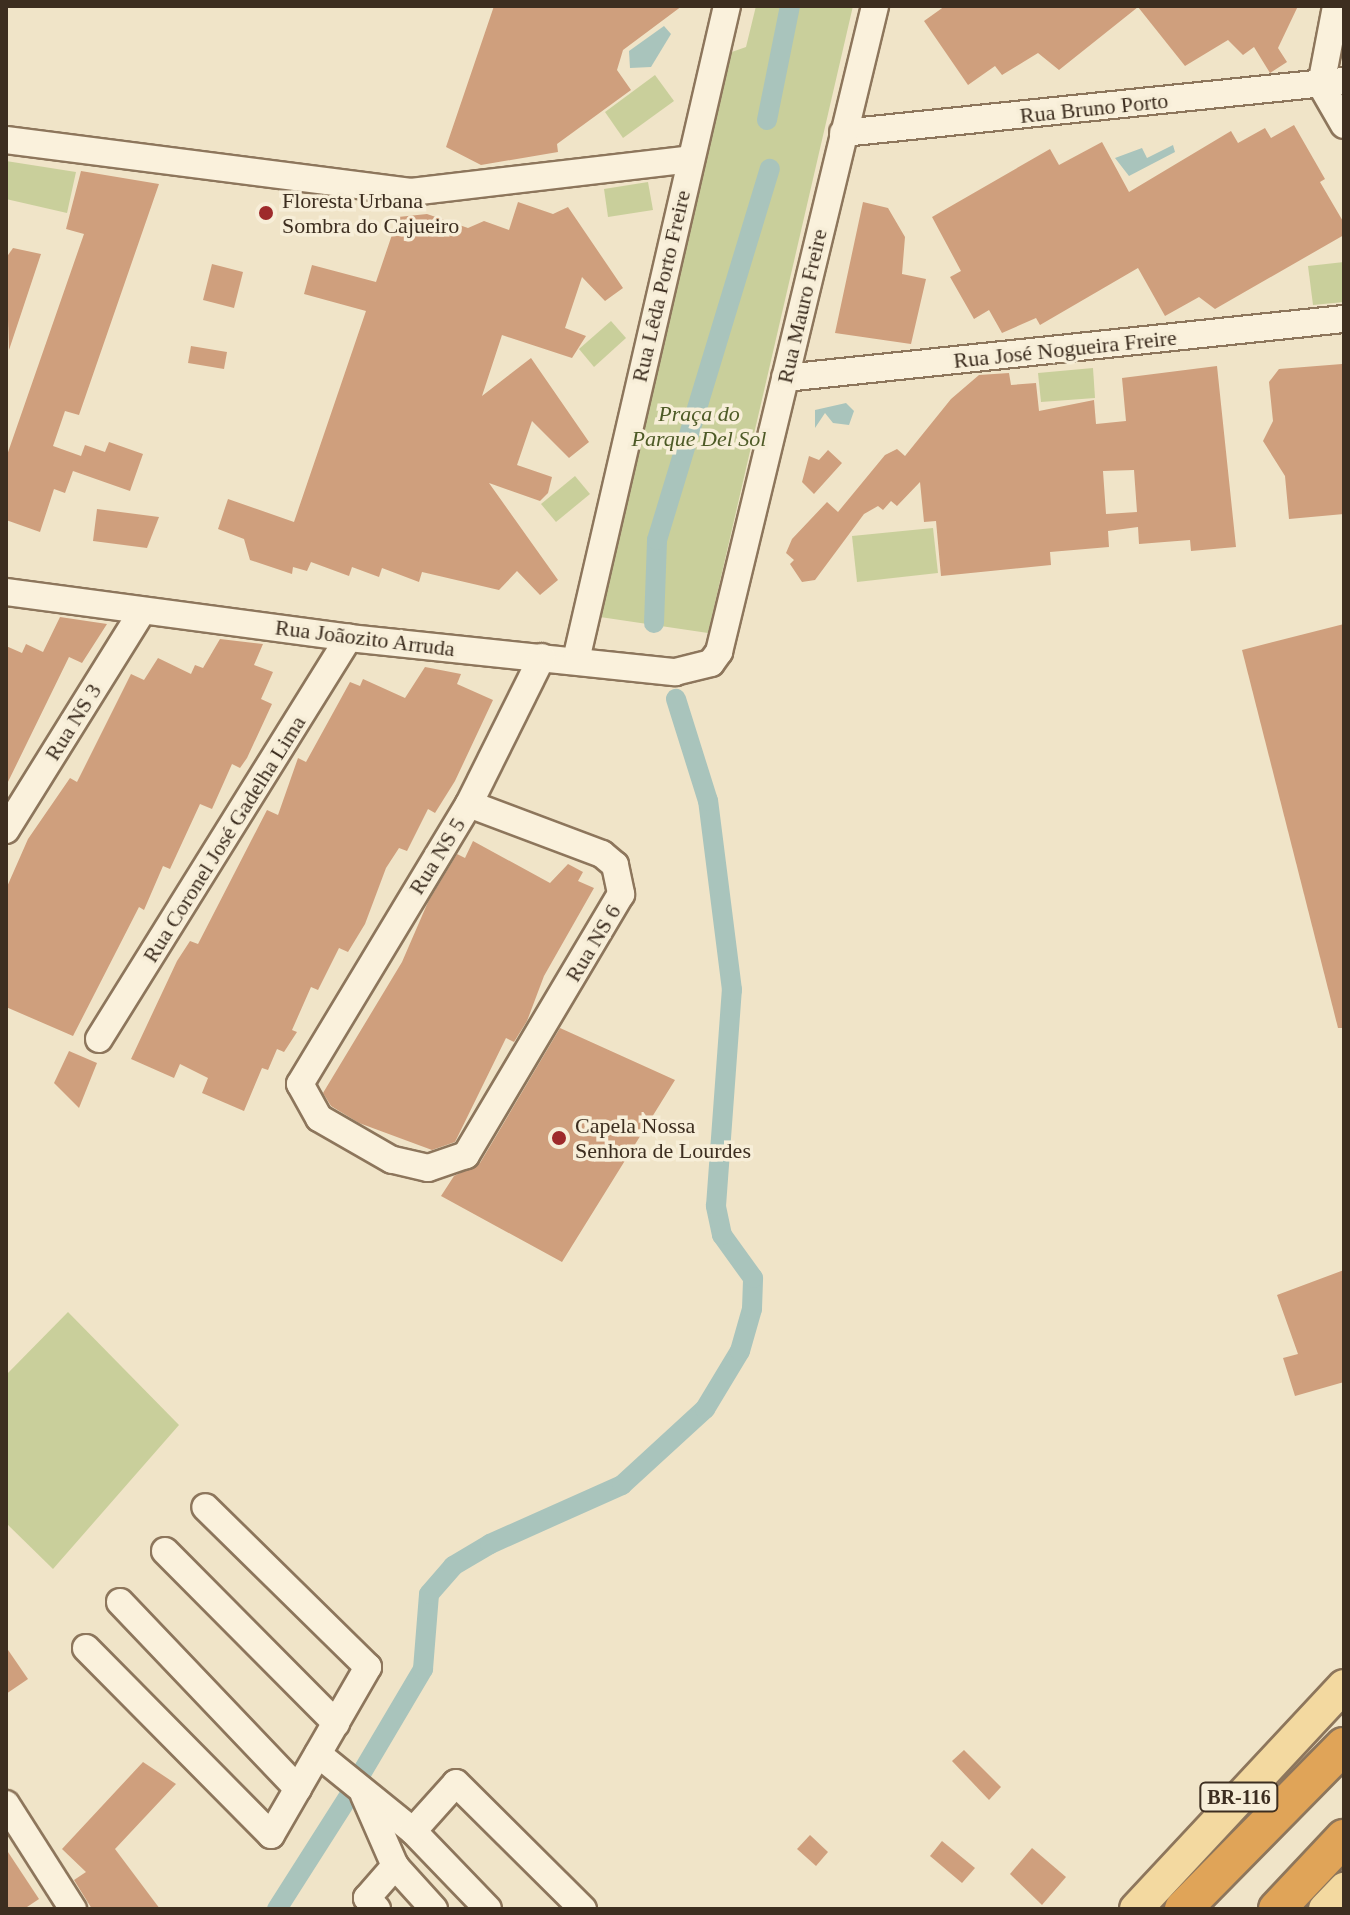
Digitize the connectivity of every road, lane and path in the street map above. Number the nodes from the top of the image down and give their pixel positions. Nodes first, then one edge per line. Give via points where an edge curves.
1 (727, 6) edge
2 (875, 6) edge
3 (1336, 6) edge
4 (1333, 83) edge
5 (1344, 125) edge
6 (843, 133) junction
7 (6, 140) edge
8 (691, 159) junction
9 (1344, 319) edge
10 (785, 378) junction
11 (6, 592) edge
12 (141, 613) junction
13 (349, 638) junction
14 (719, 652) joint
15 (542, 657) junction
16 (576, 660) junction
17 (469, 804) junction
18 (6, 830) edge
19 (99, 1039) dead end
20 (466, 1155) joint
21 (205, 1507) dead end
22 (165, 1551) dead end
23 (120, 1602) dead end
24 (86, 1648) dead end
25 (1344, 1686) edge
26 (336, 1723) junction
27 (1344, 1746) edge
28 (318, 1754) junction
29 (298, 1789) junction
30 (363, 1792) junction
31 (6, 1804) edge
32 (413, 1831) junction
33 (1344, 1838) edge
34 (395, 1866) junction
35 (1344, 1889) edge
36 (428, 1902) edge
37 (73, 1909) edge
38 (377, 1909) edge
39 (464, 1909) edge
40 (488, 1909) edge
41 (583, 1909) edge
42 (1136, 1909) edge
43 (1183, 1909) edge
44 (1277, 1909) edge
45 (1325, 1909) edge

1 - 8 street, Rua Lêda Porto Freire
2 - 6 street, Rua Mauro Freire
3 - 4 street
4 - 5 street
4 - 6 street, Rua Bruno Porto
6 - 10 street, Rua Mauro Freire
7 - 8 street via 411,192
8 - 16 street, Rua Lêda Porto Freire
9 - 10 street, Rua José Nogueira Freire
10 - 14 street, Rua Mauro Freire
11 - 12 street, Rua Joãozito Arruda
12 - 13 street, Rua Joãozito Arruda
12 - 18 street, Rua NS 3
13 - 15 street, Rua Joãozito Arruda
13 - 19 street, Rua Coronel José Gadelha Lima
14 - 16 street, Rua Joãozito Arruda via 711,663 675,672
15 - 16 street, Rua Joãozito Arruda
15 - 17 street, Rua NS 5
17 - 20 street, Rua NS 6 via 602,854 622,886 616,910
17 - 20 street, Rua NS 5 via 318,1046 300,1084 319,1118 392,1160 444,1168
21 - 26 street via 368,1667
22 - 26 street
23 - 29 street
24 - 29 street via 271,1835
25 - 42 main road, BR-116
26 - 28 street
27 - 43 highway, BR-116
28 - 29 street
28 - 30 street
30 - 32 street
30 - 34 street
31 - 37 street
32 - 40 street
32 - 41 street via 456,1783
33 - 44 highway
34 - 36 street
34 - 38 street via 367,1898
35 - 45 main road
36 - 39 street

